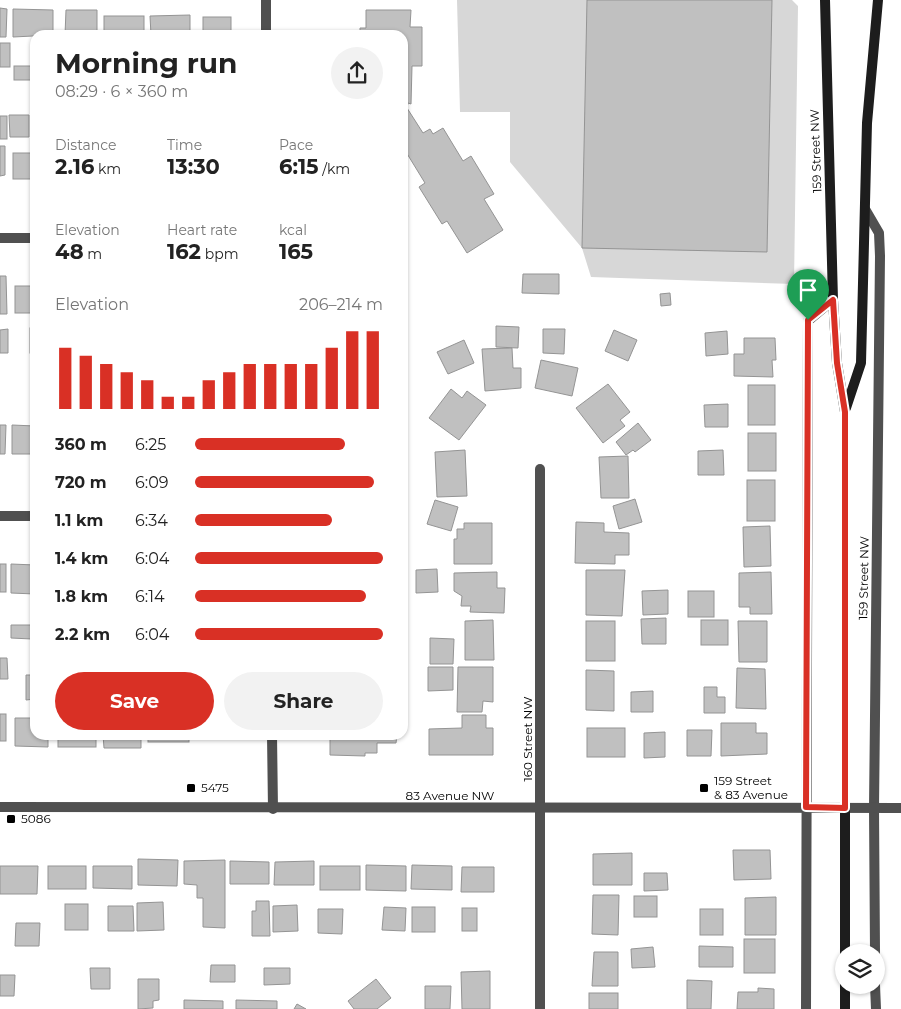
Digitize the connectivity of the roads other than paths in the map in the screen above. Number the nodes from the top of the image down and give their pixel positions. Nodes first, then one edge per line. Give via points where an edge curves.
1 (266, 0) edge
2 (825, 0) edge
3 (878, 0) edge
4 (266, 30) edge
5 (865, 209) junction
6 (0, 238) edge
7 (30, 238) edge
8 (833, 300) junction
9 (845, 412) junction
10 (540, 468) dead end
11 (0, 516) edge
12 (30, 516) edge
13 (272, 740) edge
14 (806, 807) junction
15 (0, 808) edge
16 (540, 808) junction
17 (845, 808) junction
18 (874, 808) junction
19 (901, 808) edge
20 (273, 809) junction
21 (845, 944) edge
22 (875, 944) edge
23 (845, 994) edge
24 (876, 994) edge
25 (540, 1009) edge
26 (806, 1009) edge
27 (845, 1009) edge
28 (876, 1009) edge

1 - 4 street
2 - 8 main road, 159 Street NW
3 - 5 main road, 159 Street NW via 867,123
5 - 9 main road, 159 Street NW via 861,363
5 - 18 street, 159 Street NW via 879,233 880,256
6 - 7 street
8 - 9 main road, 159 Street NW via 837,363
8 - 14 street via 808,320
9 - 17 main road, 159 Street NW
10 - 16 street, 160 Street NW
11 - 12 street
13 - 20 street
14 - 16 street, 83 Avenue NW
14 - 17 street, 83 Avenue NW
14 - 26 street
15 - 20 street, 83 Avenue NW
16 - 20 street, 83 Avenue NW
16 - 25 street, 160 Street NW
17 - 18 street, 83 Avenue NW
17 - 21 main road, 159 Street NW
18 - 19 street, 83 Avenue NW
18 - 22 street, 159 Street NW
23 - 27 main road
24 - 28 street

